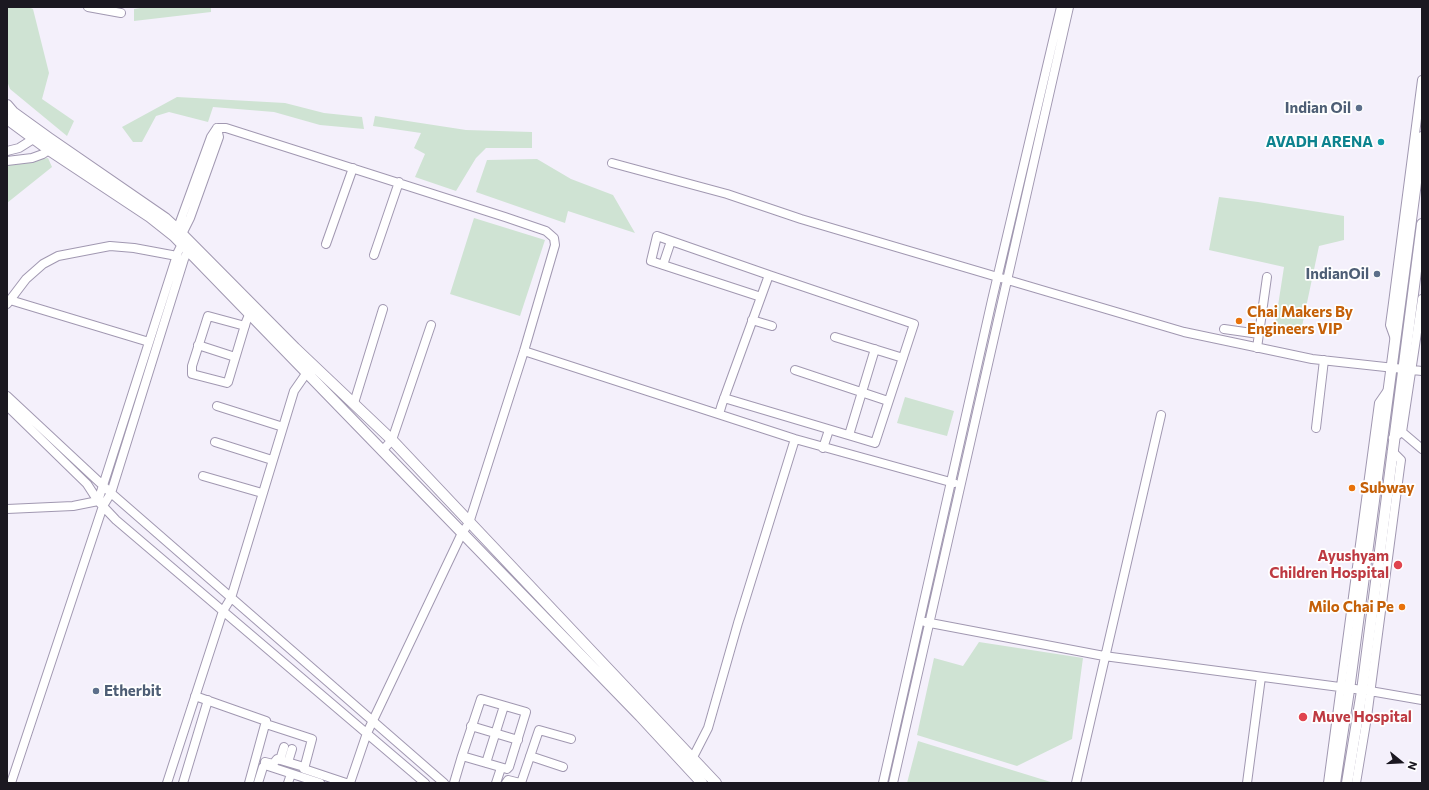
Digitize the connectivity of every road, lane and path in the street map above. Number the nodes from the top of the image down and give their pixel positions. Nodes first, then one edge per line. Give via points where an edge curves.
1 (88, 7) edge
2 (1061, 7) edge
3 (1069, 7) edge
4 (121, 13) dead end
5 (1422, 80) edge
6 (1421, 99) edge
7 (7, 105) edge
8 (7, 119) edge
9 (38, 136) junction
10 (1422, 137) edge
11 (53, 147) junction
12 (7, 151) edge
13 (7, 161) edge
14 (612, 163) dead end
15 (353, 168) junction
16 (399, 182) junction
17 (1422, 224) edge
18 (182, 240) junction
19 (671, 241) junction
20 (326, 244) dead end
21 (374, 255) dead end
22 (177, 256) junction
23 (663, 265) junction
24 (769, 275) junction
25 (997, 277) junction
26 (1267, 277) dead end
27 (1008, 280) junction
28 (761, 297) junction
29 (1422, 299) edge
30 (8, 302) edge
31 (383, 309) dead end
32 (249, 315) junction
33 (752, 320) junction
34 (431, 325) dead end
35 (245, 326) junction
36 (772, 326) dead end
37 (1224, 329) dead end
38 (1259, 334) junction
39 (835, 337) dead end
40 (1395, 340) junction
41 (150, 342) junction
42 (198, 345) junction
43 (1257, 348) junction
44 (875, 349) junction
45 (524, 351) junction
46 (235, 357) junction
47 (903, 358) junction
48 (1324, 360) junction
49 (314, 365) junction
50 (1392, 367) junction
51 (1407, 369) junction
52 (795, 370) dead end
53 (1422, 371) edge
54 (305, 373) junction
55 (862, 392) junction
56 (7, 396) edge
57 (724, 398) junction
58 (888, 401) junction
59 (354, 402) junction
60 (7, 406) edge
61 (217, 406) dead end
62 (719, 414) junction
63 (1161, 415) dead end
64 (283, 427) junction
65 (1316, 428) dead end
66 (829, 430) junction
67 (1402, 432) junction
68 (849, 435) junction
69 (1393, 438) junction
70 (796, 439) junction
71 (392, 440) junction
72 (215, 442) dead end
73 (824, 448) junction
74 (1422, 449) edge
75 (382, 451) junction
76 (272, 460) junction
77 (203, 476) dead end
78 (950, 482) junction
79 (961, 484) junction
80 (104, 486) junction
81 (111, 493) junction
82 (262, 493) junction
83 (101, 504) junction
84 (7, 509) edge
85 (469, 523) junction
86 (462, 533) junction
87 (231, 598) junction
88 (223, 611) junction
89 (918, 621) junction
90 (930, 623) junction
91 (1104, 656) junction
92 (1261, 677) junction
93 (1345, 689) junction
94 (1366, 691) junction
95 (195, 696) junction
96 (208, 700) junction
97 (1422, 700) edge
98 (504, 706) junction
99 (373, 721) junction
100 (266, 724) junction
101 (471, 726) junction
102 (367, 733) junction
103 (495, 734) junction
104 (182, 735) junction
105 (571, 739) dead end
106 (518, 740) junction
107 (179, 744) junction
108 (194, 744) junction
109 (284, 747) dead end
110 (292, 749) dead end
111 (462, 756) junction
112 (530, 756) junction
113 (416, 758) junction
114 (693, 758) junction
115 (261, 760) dead end
116 (284, 761) junction
117 (486, 763) junction
118 (304, 767) junction
119 (563, 767) dead end
120 (407, 768) junction
121 (501, 768) junction
122 (687, 768) junction
123 (290, 774) junction
124 (300, 780) edge
125 (11, 783) edge
126 (166, 783) edge
127 (183, 783) edge
128 (248, 783) edge
129 (258, 783) edge
130 (288, 783) edge
131 (320, 783) edge
132 (346, 783) edge
133 (350, 783) edge
134 (425, 783) edge
135 (444, 783) edge
136 (454, 783) edge
137 (496, 783) edge
138 (506, 783) edge
139 (520, 783) edge
140 (702, 783) edge
141 (716, 783) edge
142 (883, 783) edge
143 (893, 783) edge
144 (1076, 783) edge
145 (1247, 783) edge
146 (1328, 783) edge
147 (1335, 783) edge
148 (1347, 783) edge
149 (1356, 783) edge

1 - 4 street
2 - 25 street
3 - 27 street
5 - 6 street
6 - 40 street via 1392,303 1390,325
7 - 9 main road
8 - 9 main road
9 - 11 main road
9 - 12 street via 19,148
10 - 40 main road
11 - 13 street via 32,158
11 - 18 main road
14 - 25 street via 727,194 801,219
15 - 16 street
15 - 18 street via 226,128 217,128 211,137
15 - 20 street
16 - 21 street
16 - 45 street via 551,234 555,245
17 - 51 main road
18 - 22 street
18 - 32 main road
18 - 49 main road
18 - 81 street
19 - 23 street
19 - 23 street via 657,236 650,261
19 - 24 street
22 - 30 street via 110,246 58,256 43,264 26,279
22 - 41 street
23 - 28 street
24 - 28 street
24 - 47 street via 914,324
25 - 27 street
25 - 78 street
26 - 38 street
27 - 43 street via 1169,328
27 - 79 street
28 - 33 street
29 - 51 street
30 - 41 street
31 - 59 street
32 - 35 street
32 - 54 main road
33 - 36 street
33 - 57 street
34 - 71 street
35 - 42 street via 210,315 207,317
35 - 46 street
37 - 38 street
38 - 43 street
39 - 44 street
40 - 50 main road
41 - 80 street
42 - 46 street
42 - 46 street via 192,374 226,383
43 - 48 street
44 - 47 street
44 - 55 street
45 - 62 street
45 - 85 street
47 - 58 street
48 - 50 street
48 - 65 street
49 - 54 street
49 - 59 main road
50 - 51 street
50 - 93 main road
51 - 53 street
51 - 67 street
51 - 69 main road
52 - 55 street
54 - 64 street via 294,391
54 - 75 main road
55 - 58 street
55 - 68 street
56 - 80 street
57 - 62 street
57 - 66 street
58 - 68 street via 875,443
59 - 71 main road
60 - 83 street via 87,484
61 - 64 street
62 - 70 street
63 - 91 street
64 - 76 street
66 - 68 street
66 - 73 street
67 - 69 street
67 - 74 street
69 - 94 main road
70 - 73 street
70 - 114 street via 708,728
71 - 75 street
71 - 85 main road
72 - 76 street
73 - 78 street
75 - 86 main road
76 - 82 street
77 - 82 street
78 - 79 street
78 - 89 street
79 - 90 street
80 - 81 street
80 - 83 street
81 - 83 street
81 - 87 street
82 - 87 street
83 - 84 street
83 - 88 street via 116,520
83 - 125 street
85 - 86 street
85 - 114 main road
86 - 99 street
86 - 122 main road via 640,716
87 - 88 street
87 - 99 street
88 - 95 street
88 - 102 street
89 - 90 street
89 - 142 street
90 - 91 street
90 - 143 street
91 - 92 street
91 - 144 street
92 - 93 street
92 - 145 street
93 - 94 street
93 - 146 street
93 - 147 main road
94 - 97 street
94 - 148 main road
94 - 149 street
95 - 96 street
95 - 104 street
96 - 100 street via 263,720
96 - 108 street
98 - 101 street via 481,699
98 - 103 street
98 - 106 street via 526,712
99 - 102 street
99 - 113 street
100 - 118 street via 312,739
100 - 128 street
101 - 103 street
101 - 111 street
102 - 120 street
102 - 133 street
103 - 106 street
103 - 117 street
104 - 107 street
104 - 108 street
105 - 112 street via 539,730
106 - 121 street via 509,766 507,769
107 - 108 street
107 - 126 street
108 - 127 street
109 - 116 street
110 - 116 street
111 - 117 street
111 - 136 street
112 - 119 street
112 - 139 street
113 - 120 street
113 - 135 street
114 - 122 street
114 - 141 main road
115 - 116 street via 273,764 276,759
116 - 118 street
117 - 121 street
118 - 132 street via 305,770
120 - 134 street
121 - 137 street
122 - 140 main road
123 - 124 street
123 - 129 street via 264,766
123 - 130 street
124 - 131 street
138 - 139 street via 508,780

